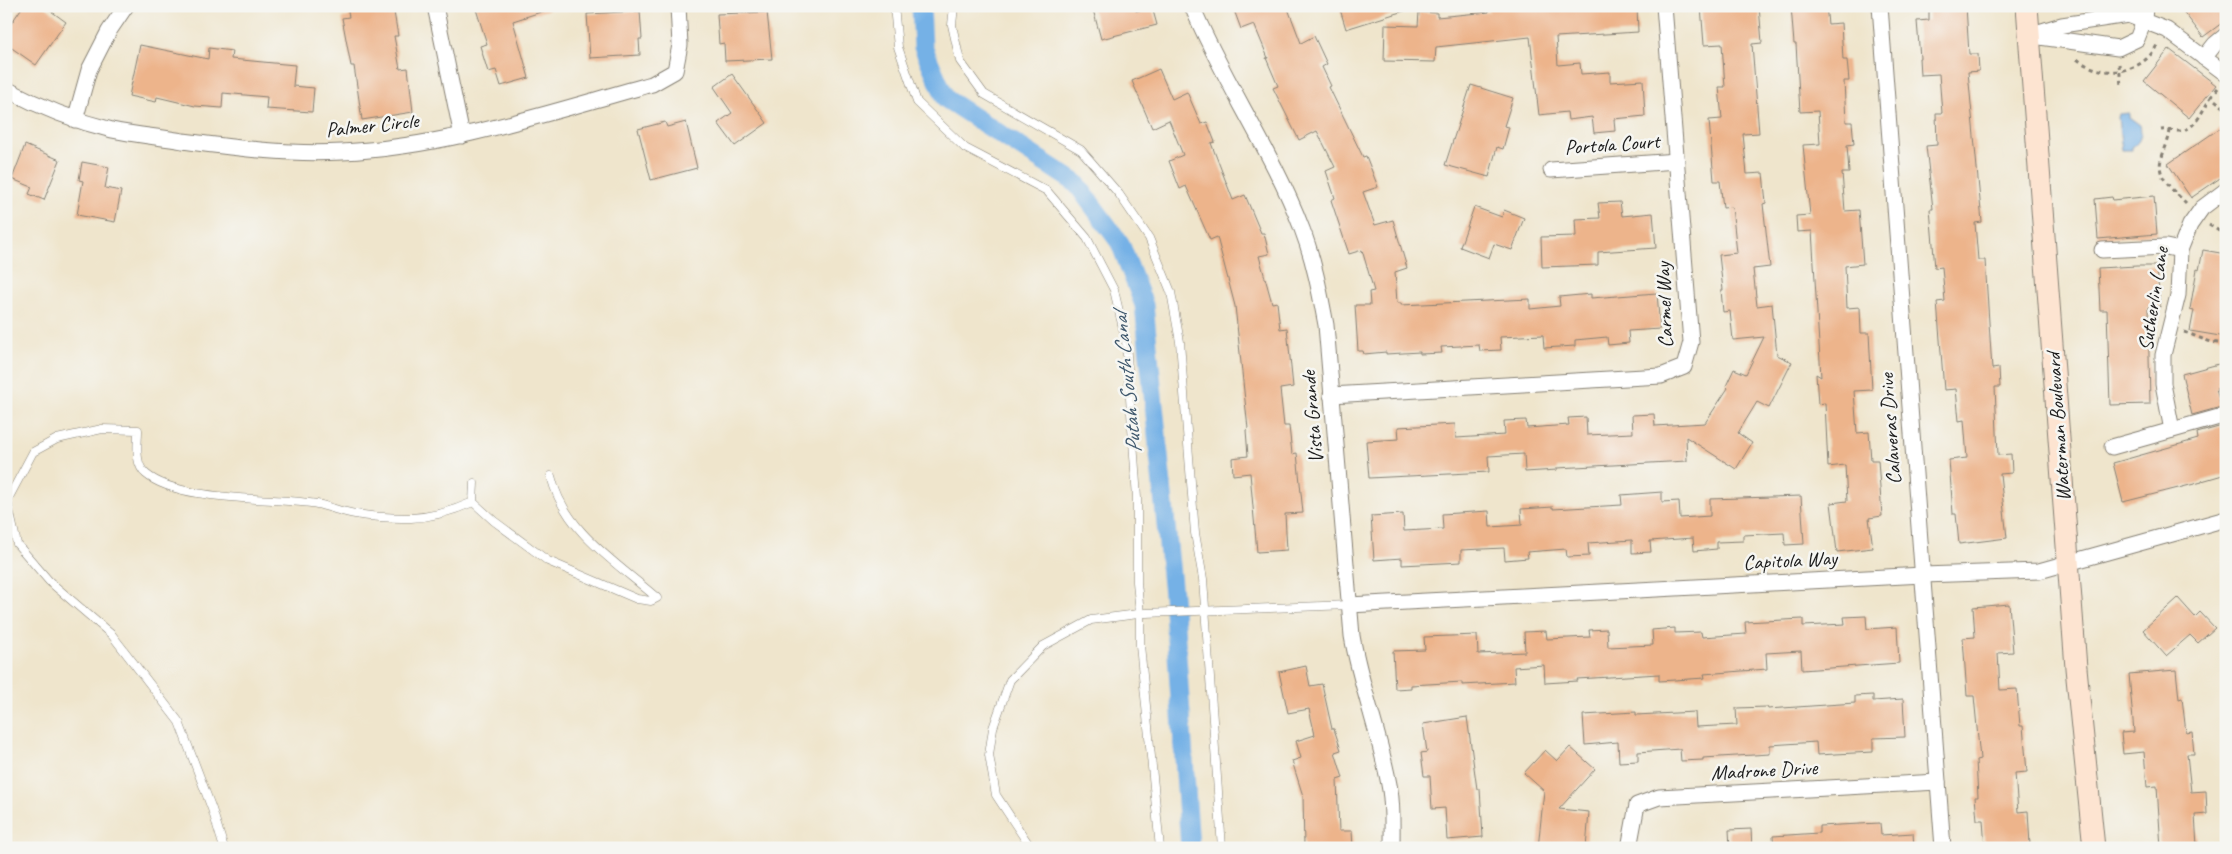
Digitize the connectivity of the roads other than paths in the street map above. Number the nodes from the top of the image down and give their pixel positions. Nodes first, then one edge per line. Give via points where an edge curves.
1 (126, 6) edge
2 (435, 6) edge
3 (678, 6) edge
4 (894, 6) edge
5 (954, 6) edge
6 (1192, 6) edge
7 (1664, 6) edge
8 (1880, 6) edge
9 (2026, 6) edge
10 (2144, 14) edge
11 (2029, 35) junction
12 (2226, 35) edge
13 (2204, 58) junction
14 (2226, 74) edge
15 (6, 90) edge
16 (75, 120) junction
17 (462, 136) junction
18 (1677, 161) junction
19 (1551, 170) dead end
20 (2226, 190) edge
21 (2102, 250) dead end
22 (2180, 250) junction
23 (1331, 395) junction
24 (2226, 415) edge
25 (2172, 430) junction
26 (2112, 448) dead end
27 (551, 476) dead end
28 (474, 484) dead end
29 (473, 502) junction
30 (2226, 519) edge
31 (2068, 563) junction
32 (1922, 575) junction
33 (1349, 604) junction
34 (1206, 610) junction
35 (1143, 614) junction
36 (1938, 782) junction
37 (224, 848) edge
38 (1030, 848) edge
39 (1160, 848) edge
40 (1222, 848) edge
41 (1392, 848) edge
42 (1629, 848) edge
43 (1943, 848) edge
44 (2094, 848) edge

1 - 16 street via 89,70
2 - 17 street
3 - 17 street, Palmer Circle via 680,45 675,71 652,84
4 - 35 lane via 898,47 917,102 965,148 1047,191 1087,238 1114,290 1126,341 1137,498 1137,582
5 - 34 lane via 952,25 960,61 984,94 1081,150 1119,194 1149,238 1171,292 1180,342 1195,533
6 - 23 street, Vista Grande via 1302,230 1319,284
7 - 18 street, Carmel Way
8 - 32 street, Calaveras Drive
9 - 11 main road, Waterman Boulevard
10 - 11 street via 2062,25
10 - 11 street via 2137,39 2118,48
10 - 13 street
11 - 31 main road, Waterman Boulevard
12 - 13 street
13 - 14 street
15 - 16 street, Palmer Circle
16 - 17 street, Palmer Circle via 114,130 274,153 342,152
18 - 19 street, Portola Court
18 - 23 street, Carmel Way via 1691,342 1684,367 1662,376
20 - 22 street, Sutherlin Lane via 2202,208 2190,225
21 - 22 street via 2166,247
22 - 25 street, Sutherlin Lane via 2178,295 2163,355 2163,384
23 - 33 street, Vista Grande
24 - 25 street
25 - 26 street
27 - 29 lane via 555,492 570,517 592,543 657,598 651,601 637,599 548,561
28 - 29 lane
29 - 37 lane via 438,515 372,516 318,504 239,498 169,487 144,472 138,462 138,430 102,429 57,439 33,452 7,501 17,544 50,581 112,635 179,722
30 - 31 street, Capitola Way
31 - 32 street, Capitola Way via 2039,571
31 - 44 main road, Waterman Boulevard
32 - 33 street, Capitola Way
32 - 36 street, Calaveras Drive
33 - 34 lane
33 - 41 street, Vista Grande via 1356,662 1390,792
34 - 35 lane
34 - 40 lane
35 - 38 lane via 1091,620 1043,646 1010,680 993,728 989,754 996,795
35 - 39 lane via 1140,645
36 - 42 street, Madrone Drive via 1660,797 1638,805
36 - 43 street, Calaveras Drive

